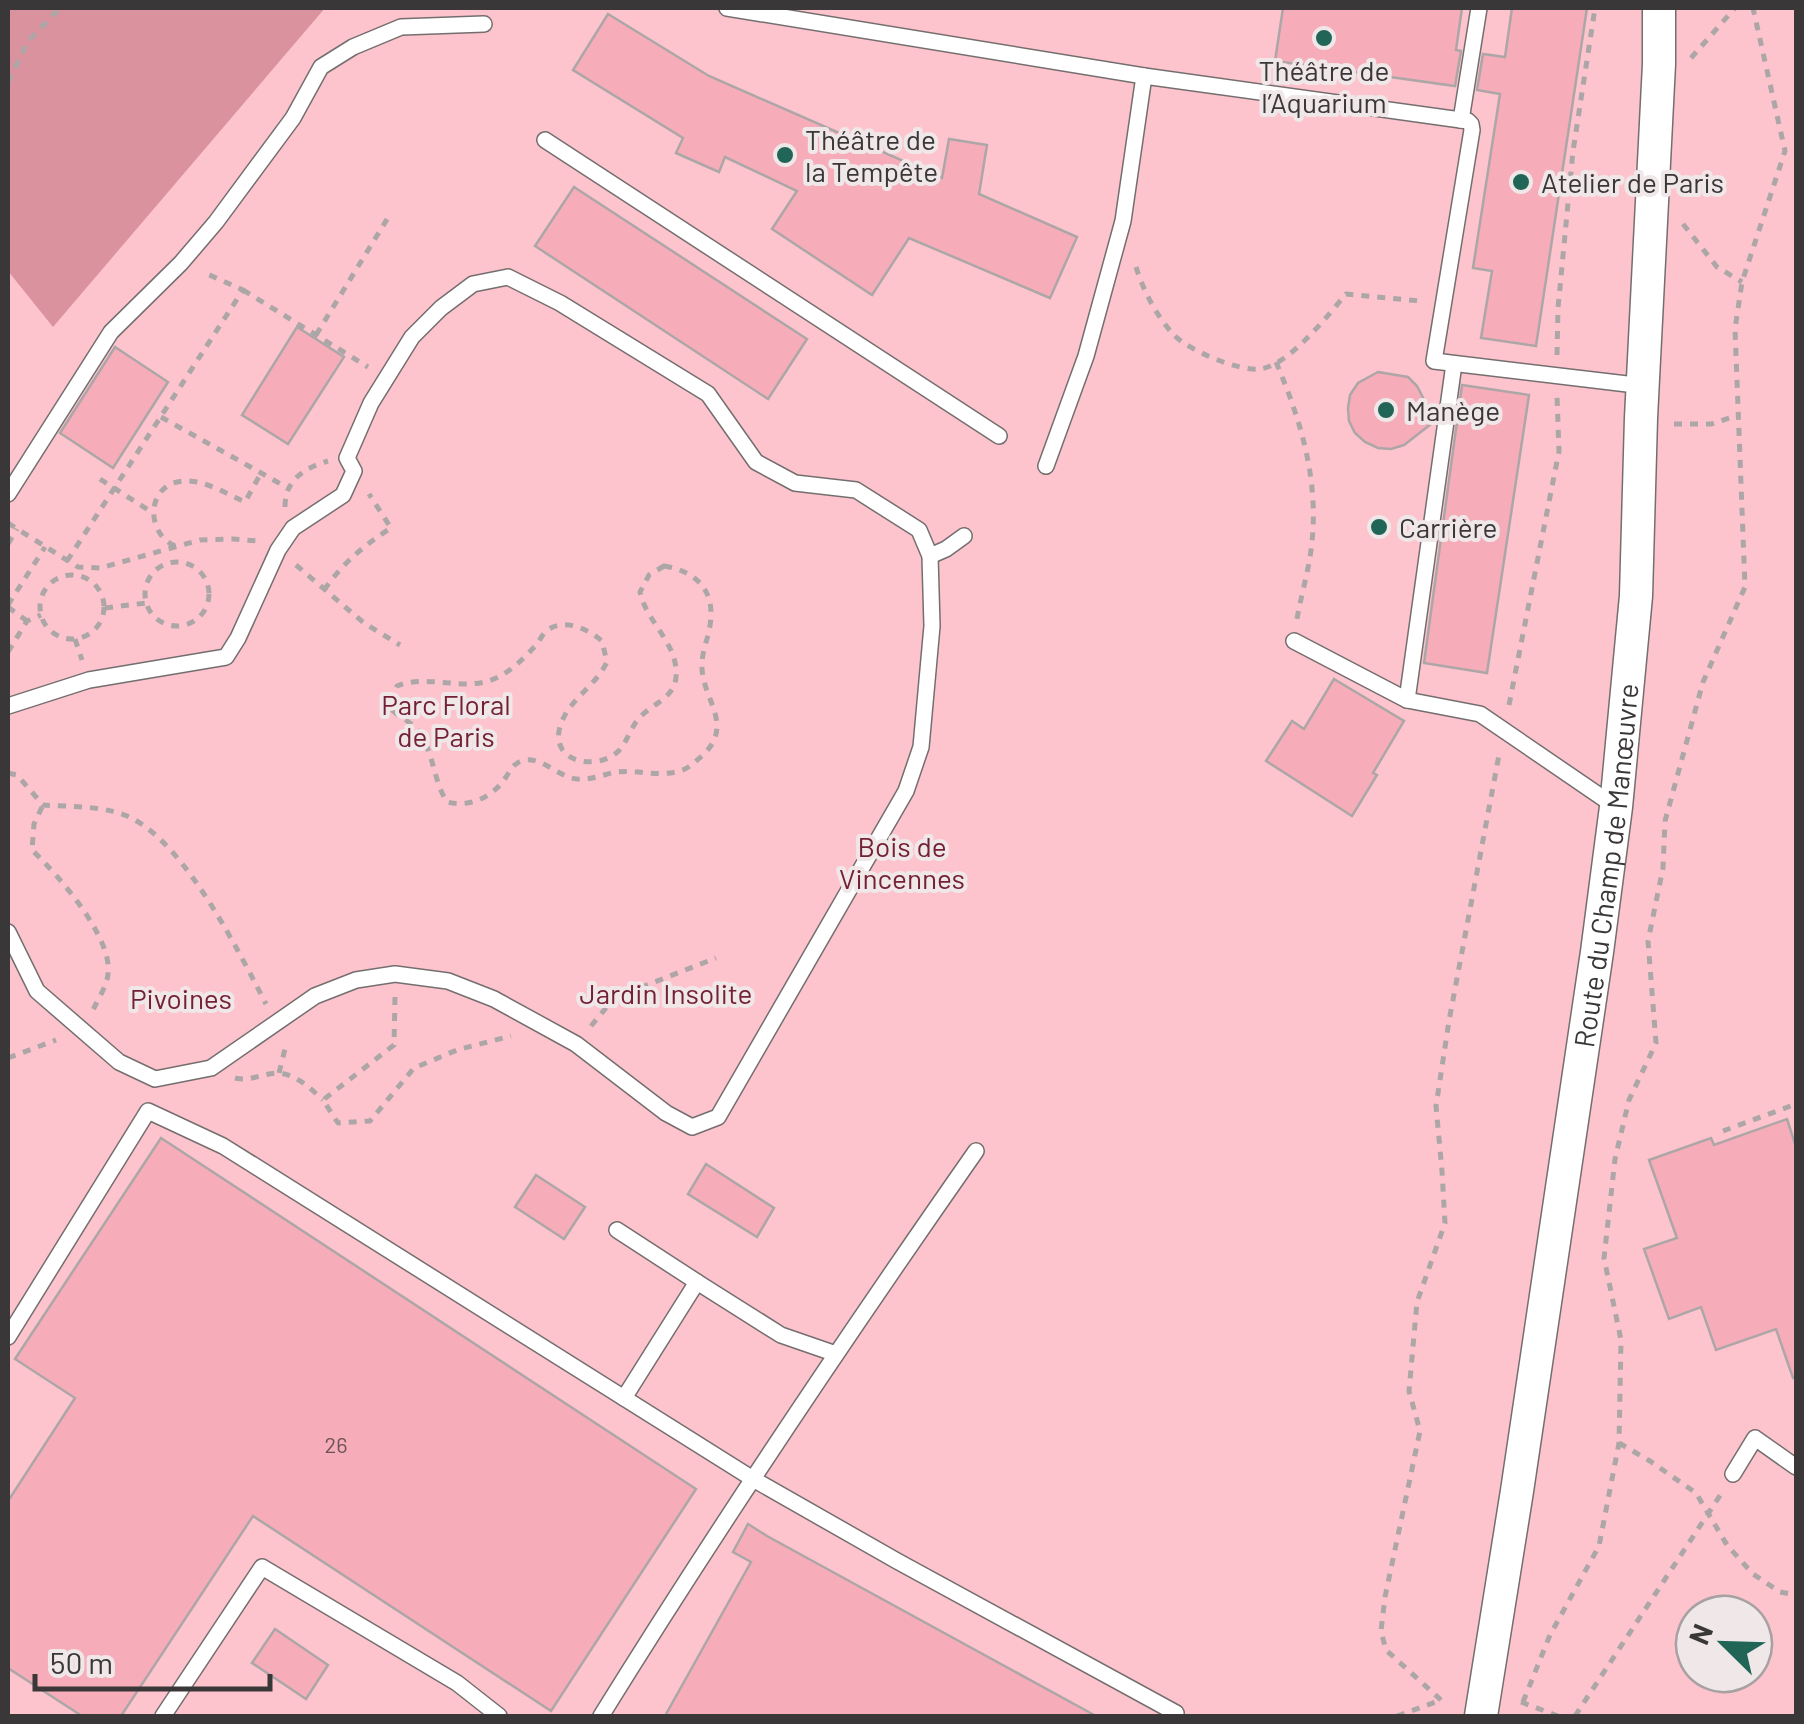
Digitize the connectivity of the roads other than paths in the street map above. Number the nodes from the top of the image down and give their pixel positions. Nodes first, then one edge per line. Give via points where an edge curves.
1 (726, 8) edge
2 (1479, 8) edge
3 (1659, 8) edge
4 (484, 24) dead end
5 (1144, 76) junction
6 (1461, 120) junction
7 (545, 140) dead end
8 (1454, 364) junction
9 (1642, 402) junction
10 (999, 436) dead end
11 (1046, 466) dead end
12 (8, 494) edge
13 (964, 536) dead end
14 (930, 556) junction
15 (1294, 641) road end
16 (1407, 700) junction
17 (8, 706) edge
18 (1616, 807) junction
19 (8, 932) edge
20 (976, 1151) dead end
21 (617, 1230) dead end
22 (697, 1282) junction
23 (8, 1337) edge
24 (836, 1354) junction
25 (624, 1398) junction
26 (1796, 1467) edge
27 (1733, 1474) road end
28 (753, 1479) junction
29 (1177, 1715) edge
30 (163, 1716) edge
31 (499, 1716) edge
32 (601, 1716) edge
33 (1481, 1716) edge

1 - 5 lane
2 - 6 lane
3 - 9 street, Route du Champ de Manœuvre
4 - 12 lane via 401,27 320,67 294,118 216,222 112,332
5 - 6 lane
5 - 11 lane via 1123,221 1086,356
6 - 8 lane via 1472,130 1434,361
7 - 10 lane
8 - 9 lane via 1557,376
8 - 16 lane
9 - 18 street, Route du Champ de Manœuvre via 1636,596
13 - 14 lane
14 - 17 lane via 919,530 856,490 795,483 756,462 708,394 508,277 473,284 412,336 371,403 344,495 293,528 226,657 89,680
14 - 19 lane via 932,626 921,747 906,791 718,1118 692,1127 576,1044 494,999 448,981 395,974 314,996 210,1068 156,1079 119,1062 37,992
15 - 16 lane
16 - 18 lane via 1480,714
18 - 33 street, Route du Champ de Manœuvre
20 - 24 lane
21 - 22 lane
22 - 24 lane via 780,1335
22 - 25 lane
23 - 25 lane via 148,1111 223,1146
24 - 28 lane
25 - 28 lane
26 - 27 lane via 1755,1438
28 - 29 lane
28 - 32 lane
30 - 31 lane via 262,1566

